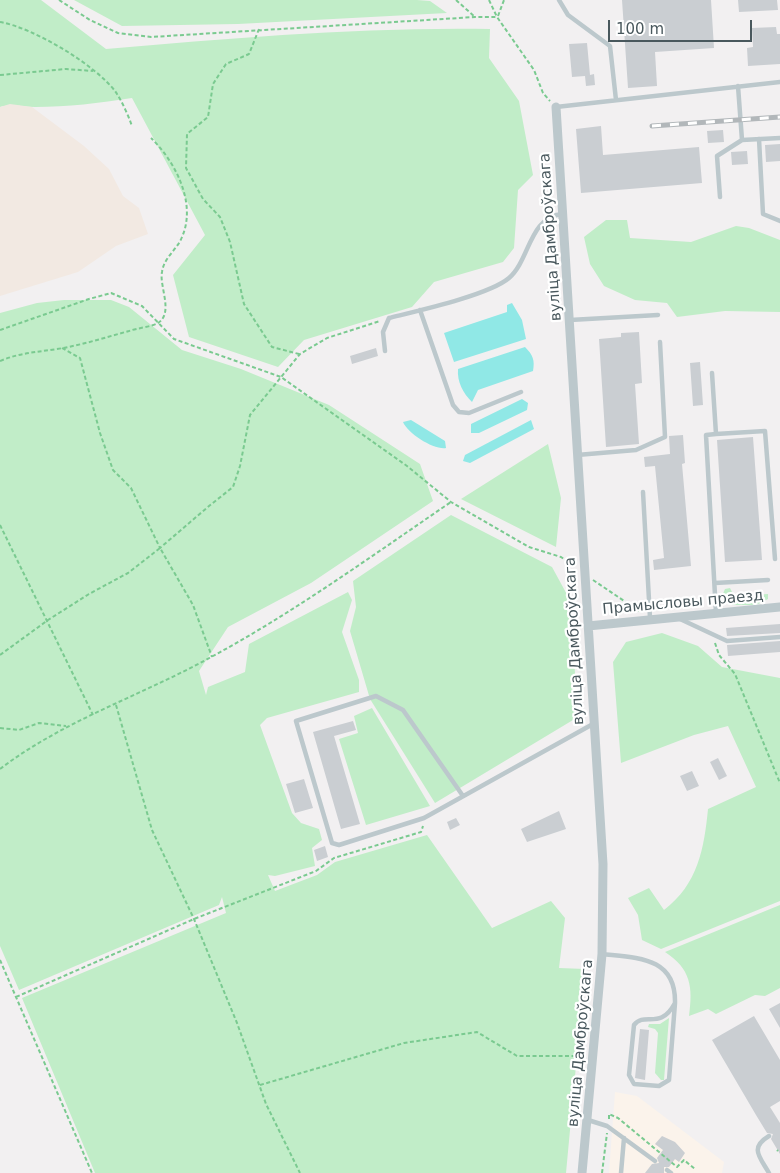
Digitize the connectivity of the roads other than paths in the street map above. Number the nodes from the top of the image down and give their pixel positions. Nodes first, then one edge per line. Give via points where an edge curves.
1 (559, 0) edge
2 (780, 82) edge
3 (738, 86) junction
4 (616, 100) junction
5 (556, 108) joint
6 (780, 138) edge
7 (759, 139) junction
8 (742, 140) junction
9 (720, 197) dead end
10 (563, 214) junction
11 (780, 221) edge
12 (420, 310) junction
13 (658, 315) dead end
14 (570, 320) junction
15 (660, 342) dead end
16 (385, 351) dead end
17 (712, 373) dead end
18 (521, 392) dead end
19 (716, 434) junction
20 (577, 456) junction
21 (643, 492) dead end
22 (775, 559) dead end
23 (768, 580) dead end
24 (715, 583) junction
25 (780, 608) edge
26 (716, 613) junction
27 (675, 616) junction
28 (650, 618) junction
29 (588, 626) junction
30 (780, 637) edge
31 (593, 724) junction
32 (464, 796) junction
33 (602, 954) junction
34 (675, 1003) junction
35 (588, 1120) junction
36 (769, 1136) dead end
37 (624, 1138) junction
38 (655, 1161) dead end
39 (582, 1173) edge
40 (621, 1173) edge
41 (769, 1173) edge

1 - 4 lane via 568,15 610,46
2 - 3 lane
3 - 4 lane
3 - 8 lane
4 - 5 lane
5 - 10 street, вуліца Дамброўскага
6 - 7 lane
7 - 8 lane
7 - 11 lane via 763,214
8 - 9 lane via 717,156
10 - 12 lane via 552,215 539,226 509,278 493,288
10 - 14 street, вуліца Дамброўскага
12 - 16 lane via 389,318 384,332
12 - 18 lane via 453,405 459,412 469,413
13 - 14 lane
14 - 20 street, вуліца Дамброўскага
15 - 20 lane via 665,437 636,450
17 - 19 lane
19 - 22 lane via 765,431
19 - 24 lane via 706,435
20 - 29 street, вуліца Дамброўскага
21 - 28 lane
23 - 24 lane
24 - 26 lane
25 - 26 street, Прамысловы праезд
26 - 27 street, Прамысловы праезд
27 - 28 street, Прамысловы праезд
27 - 30 lane via 727,641
28 - 29 street, Прамысловы праезд
29 - 31 street, вуліца Дамброўскага
31 - 32 lane
31 - 33 street, вуліца Дамброўскага via 603,864
32 - 32 lane via 424,818 339,845 332,843 296,721 376,696 403,710
33 - 34 lane via 641,959 660,966 672,982
33 - 35 street, вуліца Дамброўскага
34 - 34 lane via 669,1080 660,1086 634,1084 629,1075 634,1024 666,1016
35 - 37 lane via 607,1126
35 - 39 street, вуліца Дамброўскага
36 - 41 lane via 760,1142 758,1151
37 - 38 lane
37 - 40 lane

